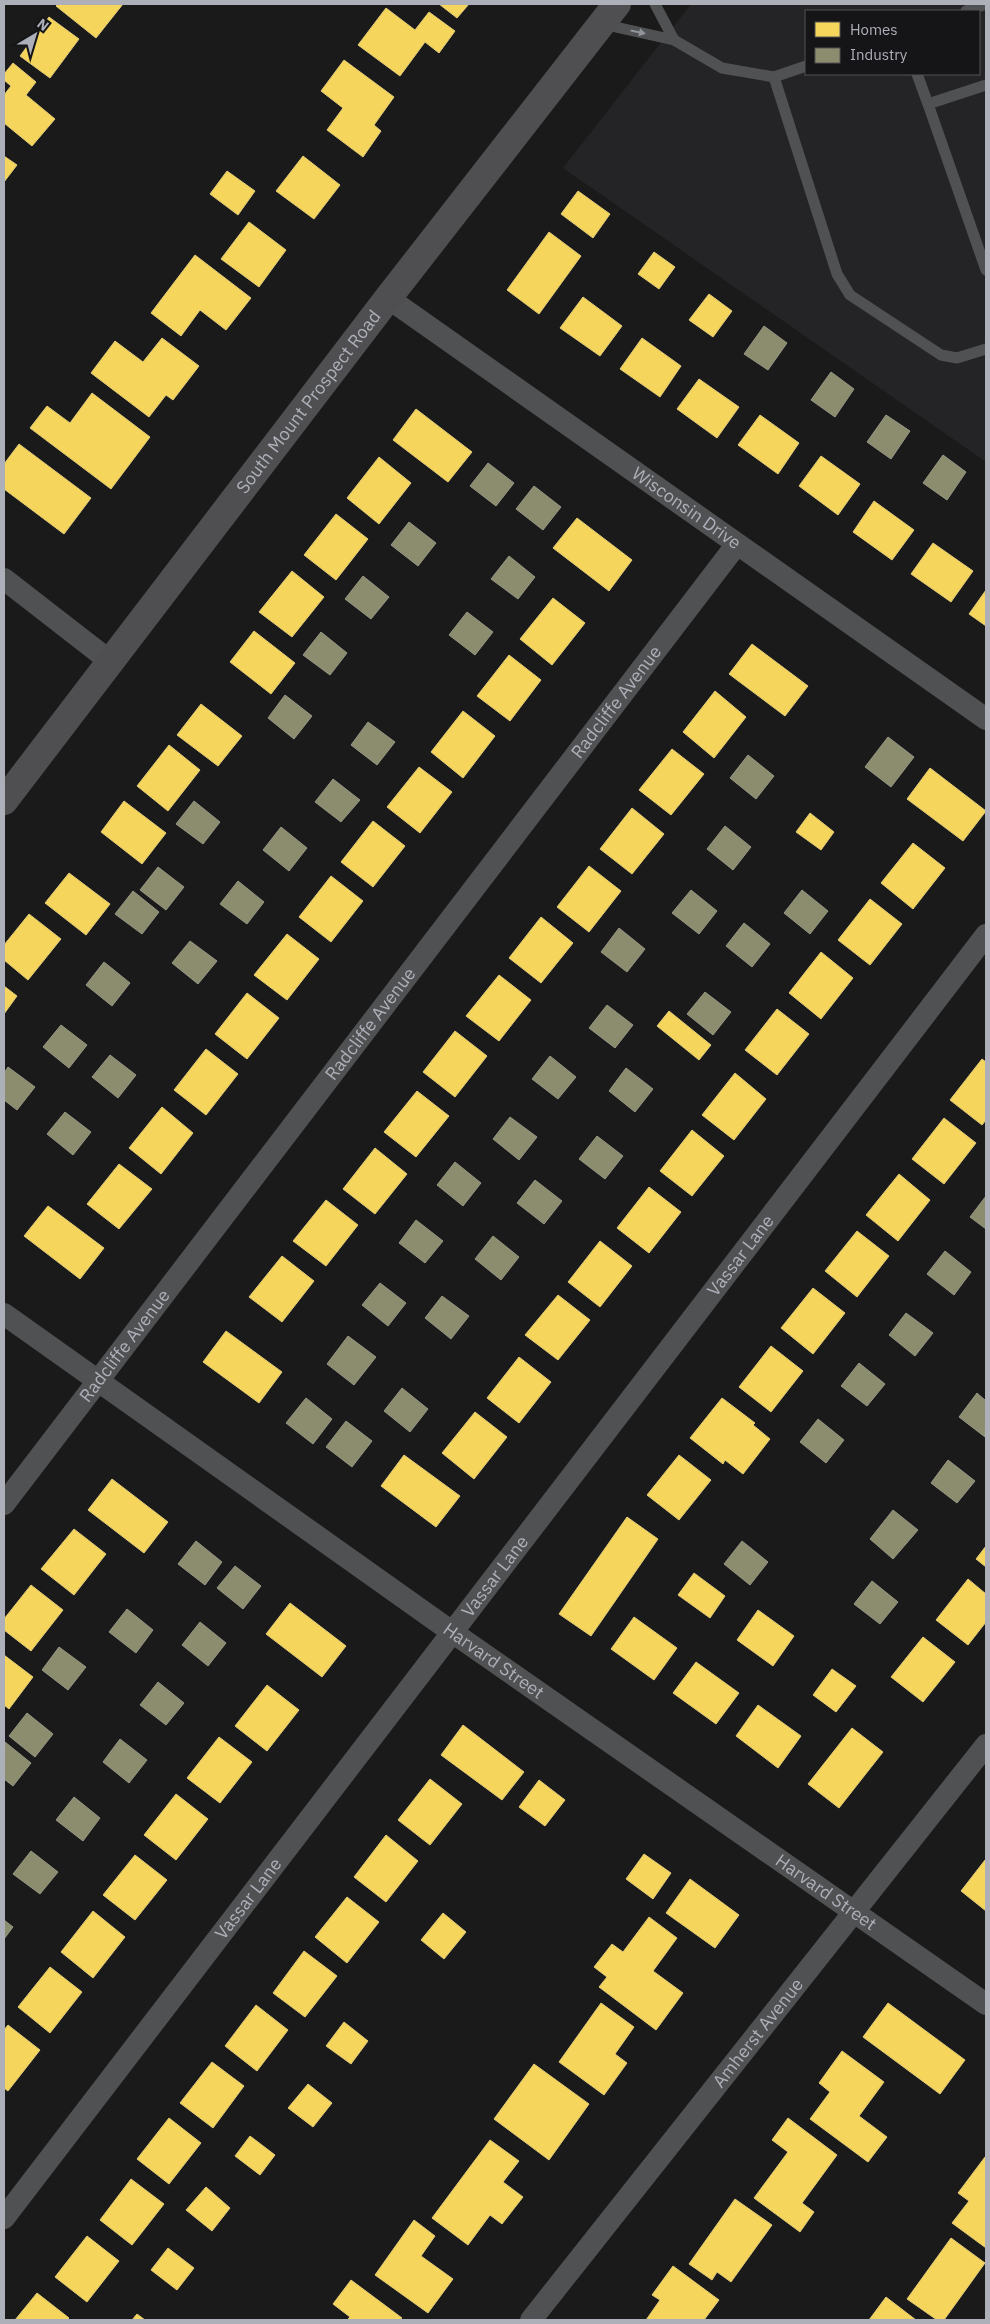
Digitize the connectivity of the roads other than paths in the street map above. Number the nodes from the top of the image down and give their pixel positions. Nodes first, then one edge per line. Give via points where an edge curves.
1 (655, 4) edge
2 (986, 4) edge
3 (969, 10) edge
4 (609, 14) edge
5 (674, 40) junction
6 (805, 66) edge
7 (917, 75) edge
8 (774, 76) junction
9 (986, 85) edge
10 (928, 104) junction
11 (986, 270) edge
12 (388, 298) junction
13 (986, 349) edge
14 (737, 544) junction
15 (4, 579) edge
16 (111, 662) junction
17 (986, 719) edge
18 (4, 801) edge
19 (986, 935) edge
20 (4, 1314) edge
21 (98, 1381) junction
22 (4, 1504) edge
23 (452, 1632) junction
24 (986, 1745) edge
25 (854, 1912) junction
26 (986, 2004) edge
27 (4, 2218) edge
28 (531, 2320) edge

1 - 5 lane
2 - 3 lane
4 -> 5 lane
4 - 12 main road, South Mount Prospect Road
5 - 8 lane via 722,68
6 - 8 lane
7 - 10 lane
8 - 13 lane via 836,274 850,295 941,355 957,358
9 - 10 lane
10 - 11 lane
12 - 14 street, Wisconsin Drive
12 - 16 main road, South Mount Prospect Road
14 - 17 street, Wisconsin Drive
14 - 21 street, Radcliffe Avenue
15 - 16 street
16 - 18 main road, South Mount Prospect Road
19 - 23 street, Vassar Lane
20 - 21 street, Harvard Street
21 - 22 street, Radcliffe Avenue
21 - 23 street, Harvard Street
23 - 25 street, Harvard Street
23 - 27 street, Vassar Lane
24 - 25 street, Amherst Avenue
25 - 26 street, Harvard Street
25 - 28 street, Amherst Avenue

